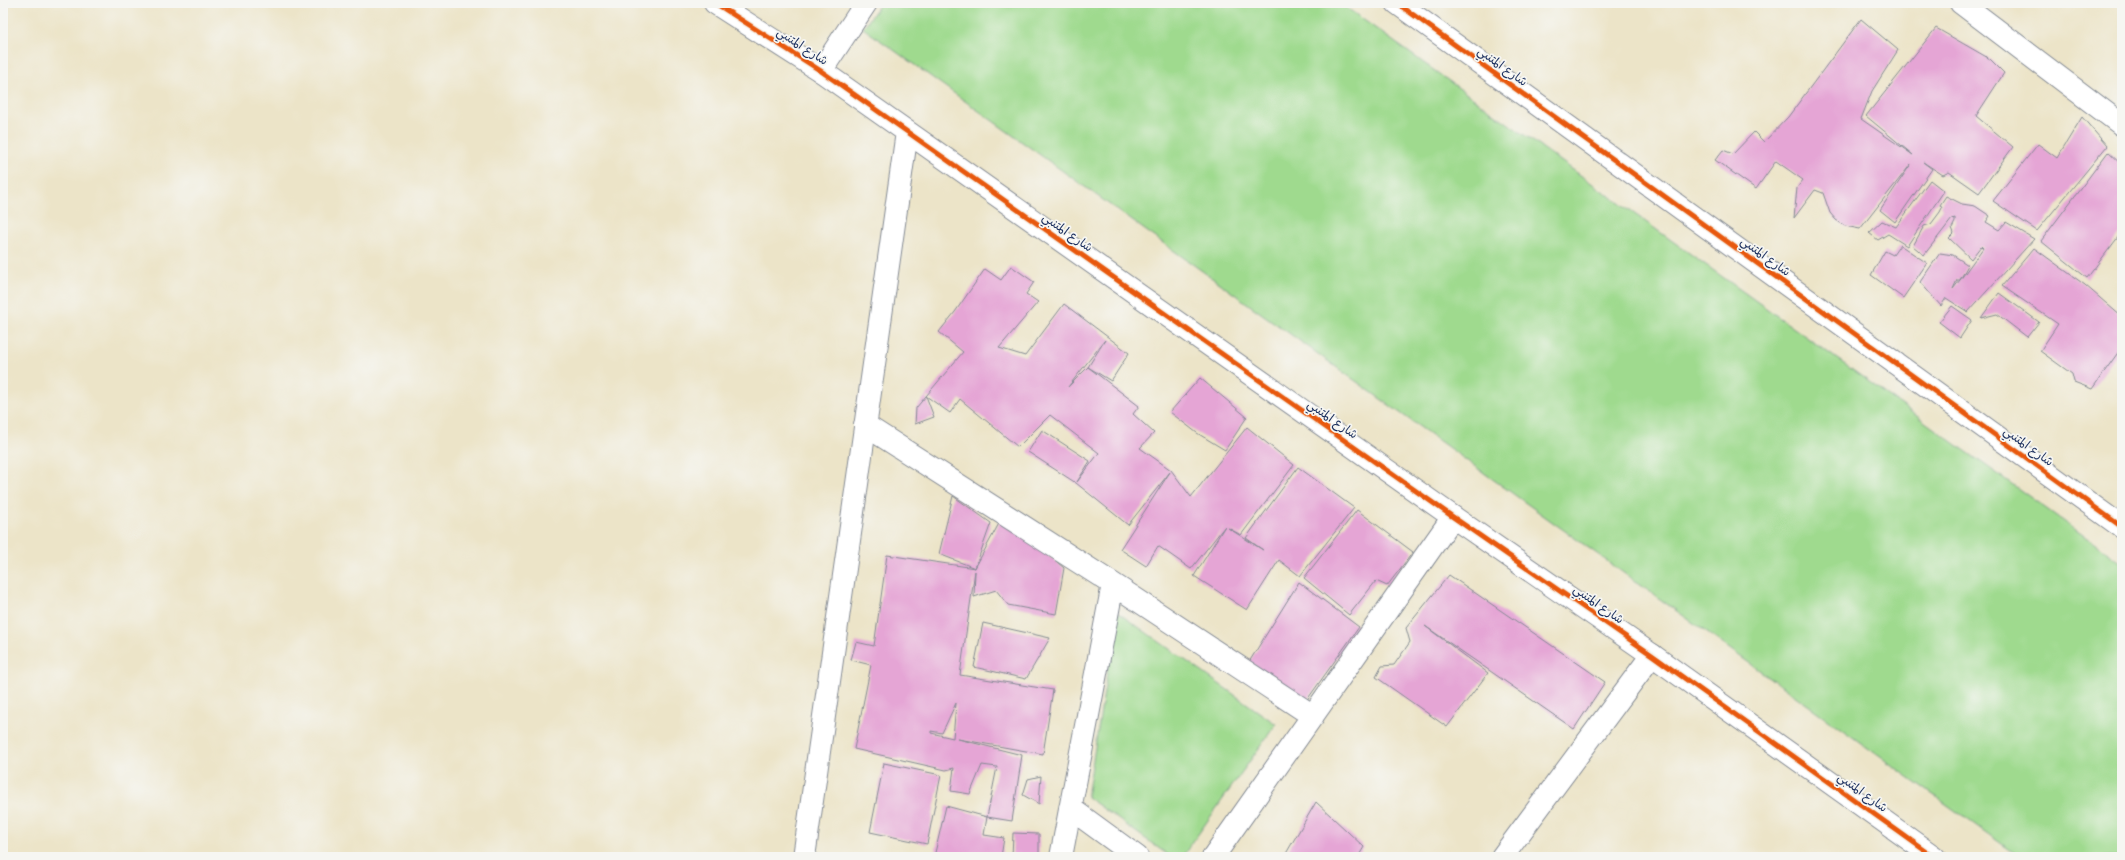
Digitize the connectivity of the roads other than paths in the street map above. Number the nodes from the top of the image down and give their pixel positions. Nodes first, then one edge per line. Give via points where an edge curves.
1 (715, 3) edge
2 (866, 3) edge
3 (1396, 3) edge
4 (1961, 3) edge
5 (821, 71) junction
6 (2122, 125) edge
7 (907, 132) junction
8 (865, 425) junction
9 (1453, 517) junction
10 (2120, 522) edge
11 (1113, 584) junction
12 (1652, 655) junction
13 (1313, 716) junction
14 (1070, 808) junction
15 (804, 857) edge
16 (1061, 857) edge
17 (1137, 857) edge
18 (1213, 857) edge
19 (1502, 857) edge
20 (1934, 857) edge

1 - 5 street, شارع المتنبي
2 - 5 street
3 - 10 street, شارع المتنبي
4 - 6 street
5 - 7 street, شارع المتنبي
7 - 8 street
7 - 9 street, شارع المتنبي
8 - 11 street
8 - 15 street
9 - 12 street, شارع المتنبي
9 - 13 street
11 - 13 street
11 - 14 street
12 - 19 street
12 - 20 street, شارع المتنبي
13 - 18 street
14 - 16 street
14 - 17 street

